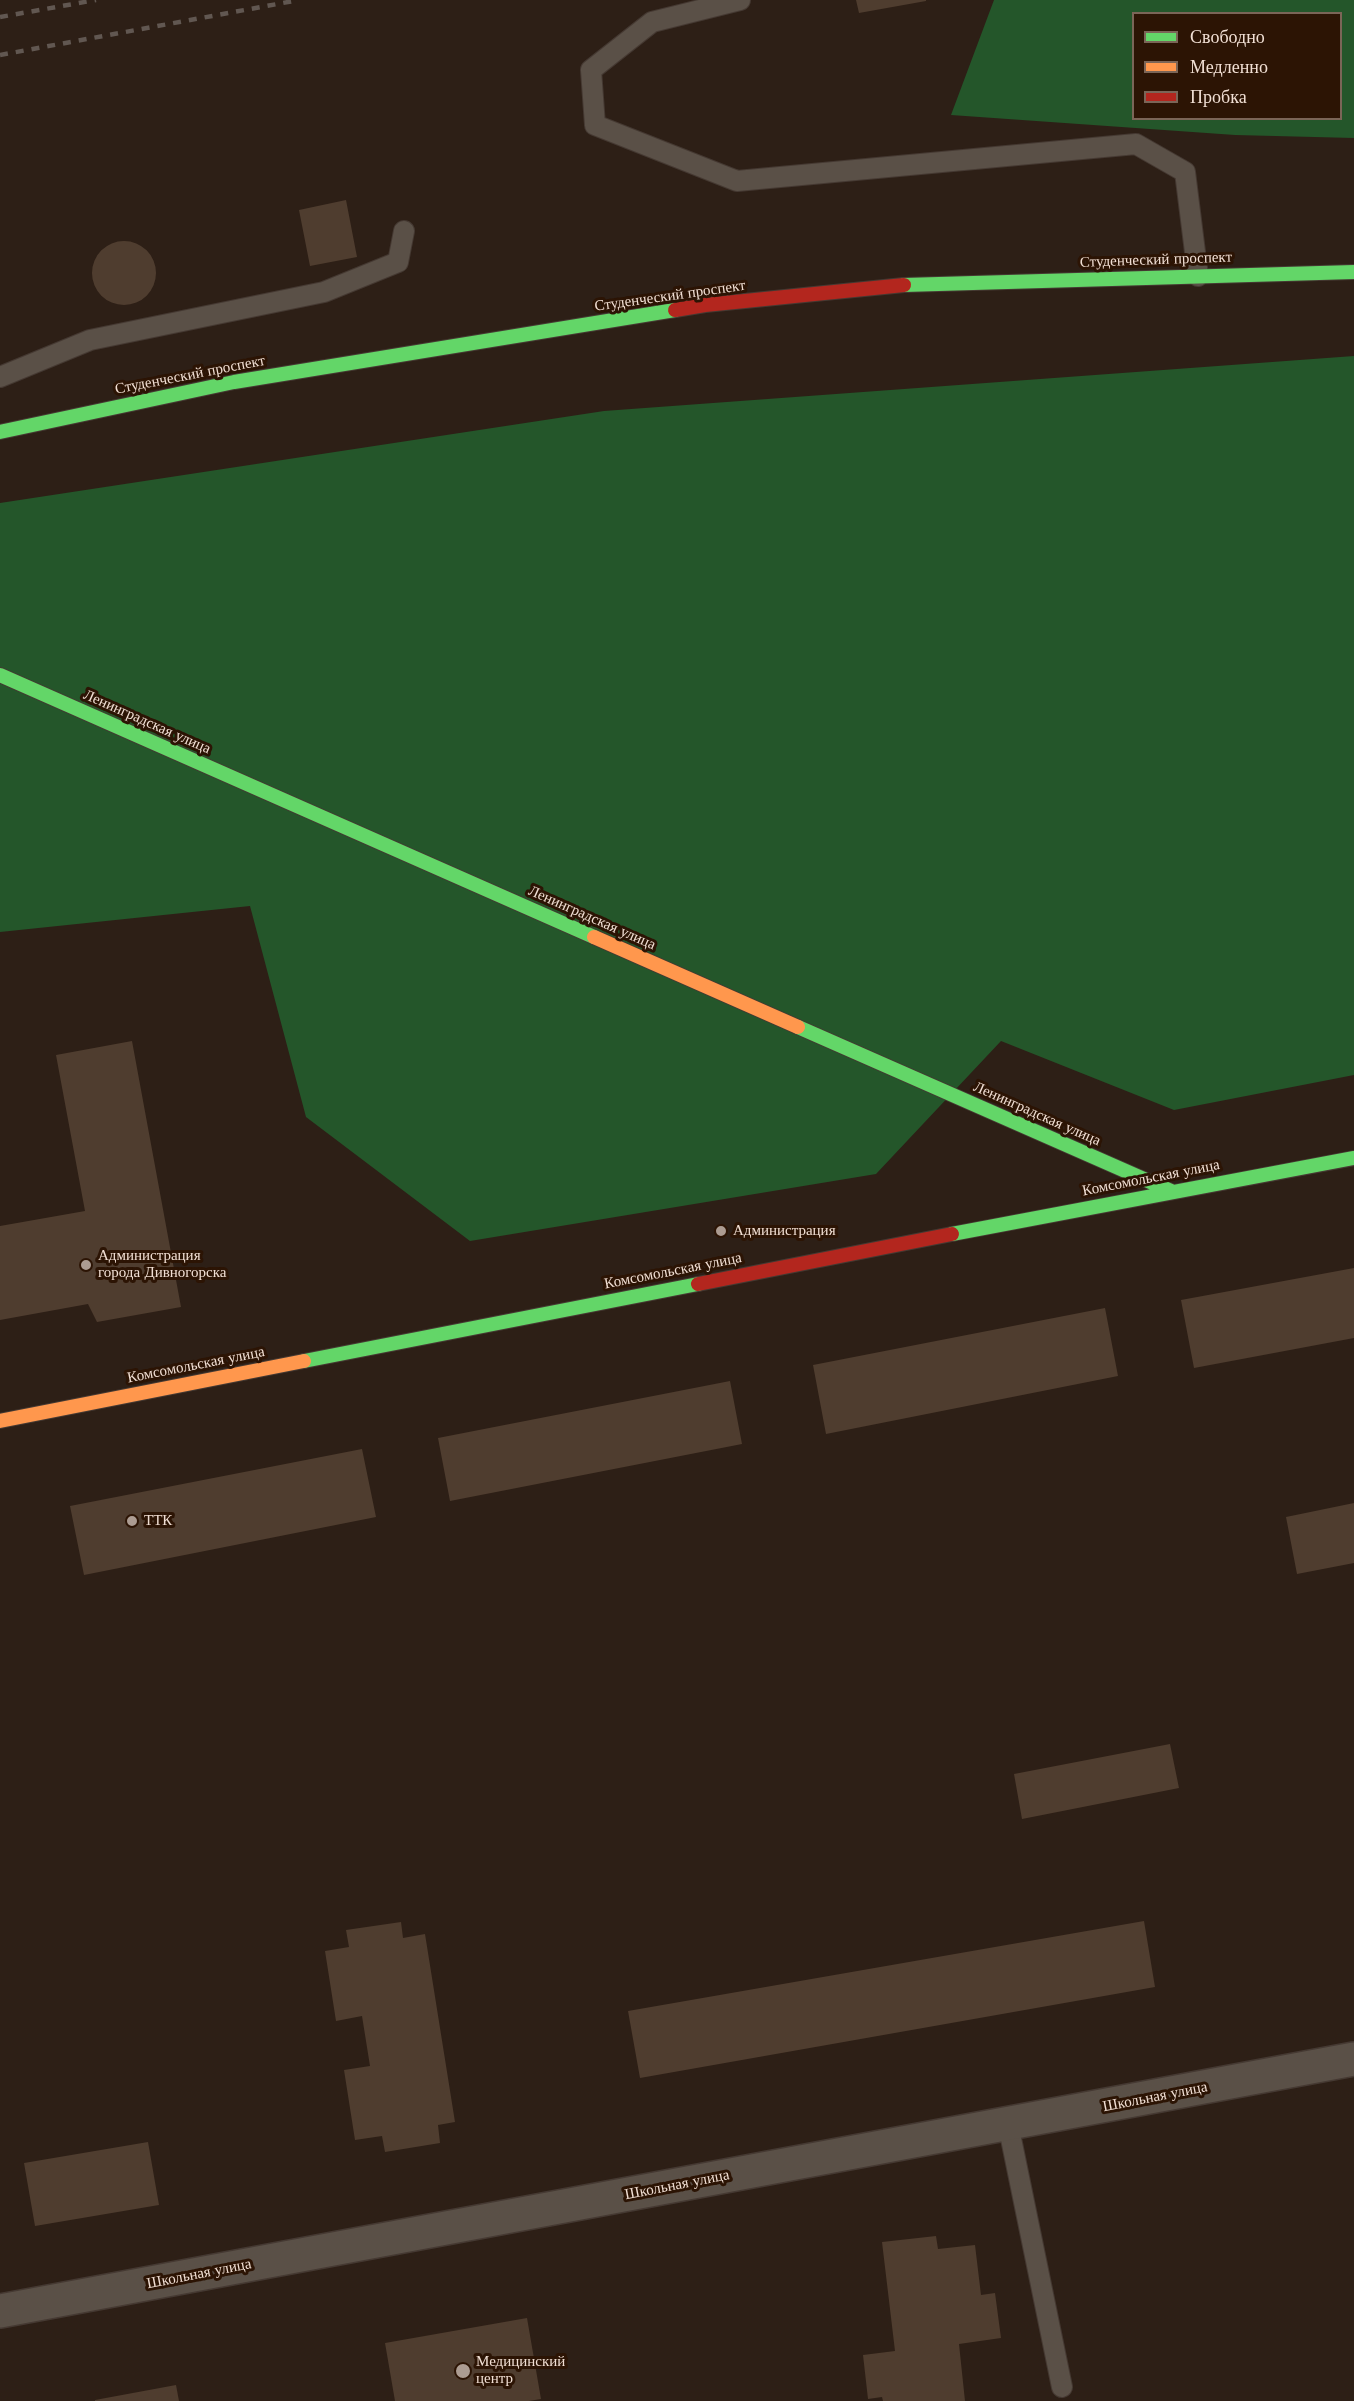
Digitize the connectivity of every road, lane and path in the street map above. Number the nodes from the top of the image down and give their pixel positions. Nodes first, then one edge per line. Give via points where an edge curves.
1 (740, 0) edge
2 (404, 231) dead end
3 (1354, 272) edge
4 (1198, 276) junction
5 (0, 377) edge
6 (0, 432) edge
7 (0, 675) edge
8 (1354, 1158) edge
9 (1171, 1191) junction
10 (0, 1420) edge
11 (1354, 2059) edge
12 (1008, 2124) junction
13 (0, 2311) edge
14 (1062, 2387) dead end

1 - 4 lane via 652,22 591,70 595,125 737,181 1136,144 1185,172
2 - 5 lane via 398,262 324,292 90,340
3 - 4 main road, Студенческий проспект
4 - 6 main road, Студенческий проспект via 928,283 705,305 234,382
7 - 9 main road, Ленинградская улица
8 - 9 main road, Комсомольская улица
9 - 10 main road, Комсомольская улица
11 - 12 street, Школьная улица
12 - 13 street, Школьная улица
12 - 14 lane

